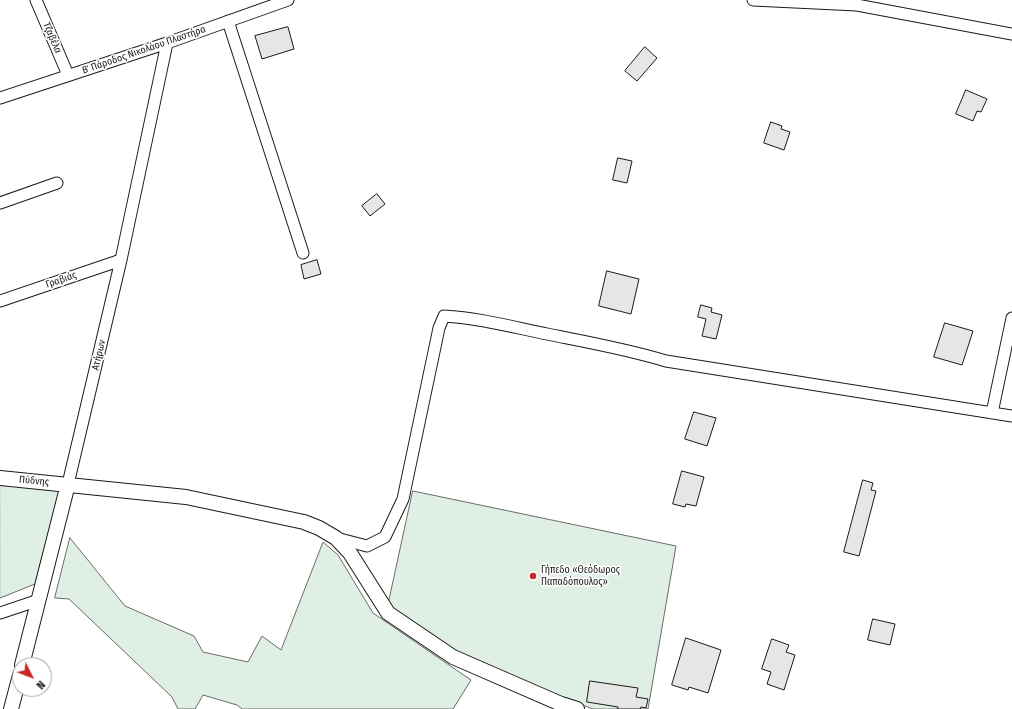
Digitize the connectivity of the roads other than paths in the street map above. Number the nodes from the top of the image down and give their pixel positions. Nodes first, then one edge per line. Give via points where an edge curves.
1 (36, 0) edge
2 (288, 0) edge
3 (753, 0) edge
4 (228, 21) junction
5 (1012, 34) edge
6 (167, 43) junction
7 (68, 75) junction
8 (0, 98) edge
9 (57, 183) dead end
10 (0, 203) edge
11 (303, 253) dead end
12 (122, 260) junction
13 (0, 301) edge
14 (1012, 318) edge
15 (992, 413) junction
16 (1012, 416) edge
17 (0, 478) edge
18 (68, 484) junction
19 (336, 538) junction
20 (39, 600) junction
21 (0, 613) edge
22 (24, 657) edge
23 (14, 697) edge
24 (11, 709) edge
25 (577, 709) edge

1 - 7 street, Τζαβέλα
2 - 4 street, Β΄ Πάροδος Νικολάου Πλαστήρα
3 - 5 street via 857,5
4 - 6 street, Β΄ Πάροδος Νικολάου Πλαστήρα
4 - 11 street
6 - 7 street, Β΄ Πάροδος Νικολάου Πλαστήρα
6 - 12 street, Ατήρων
7 - 8 street, Β΄ Πάροδος Νικολάου Πλαστήρα
9 - 10 street
12 - 13 street, Γραβιάς
12 - 18 street, Ατήρων
14 - 15 street
15 - 16 street
15 - 19 street via 666,361 505,325 465,317 444,316 439,328 403,499 385,537 367,546
17 - 18 street, Πύδνης
18 - 19 street, Πύδνης via 186,497 304,522
18 - 20 street, Ατήρων
19 - 25 street, Πύδνης via 350,553 388,613 453,657
20 - 21 street
20 - 22 street, Ατήρων
23 - 24 street

